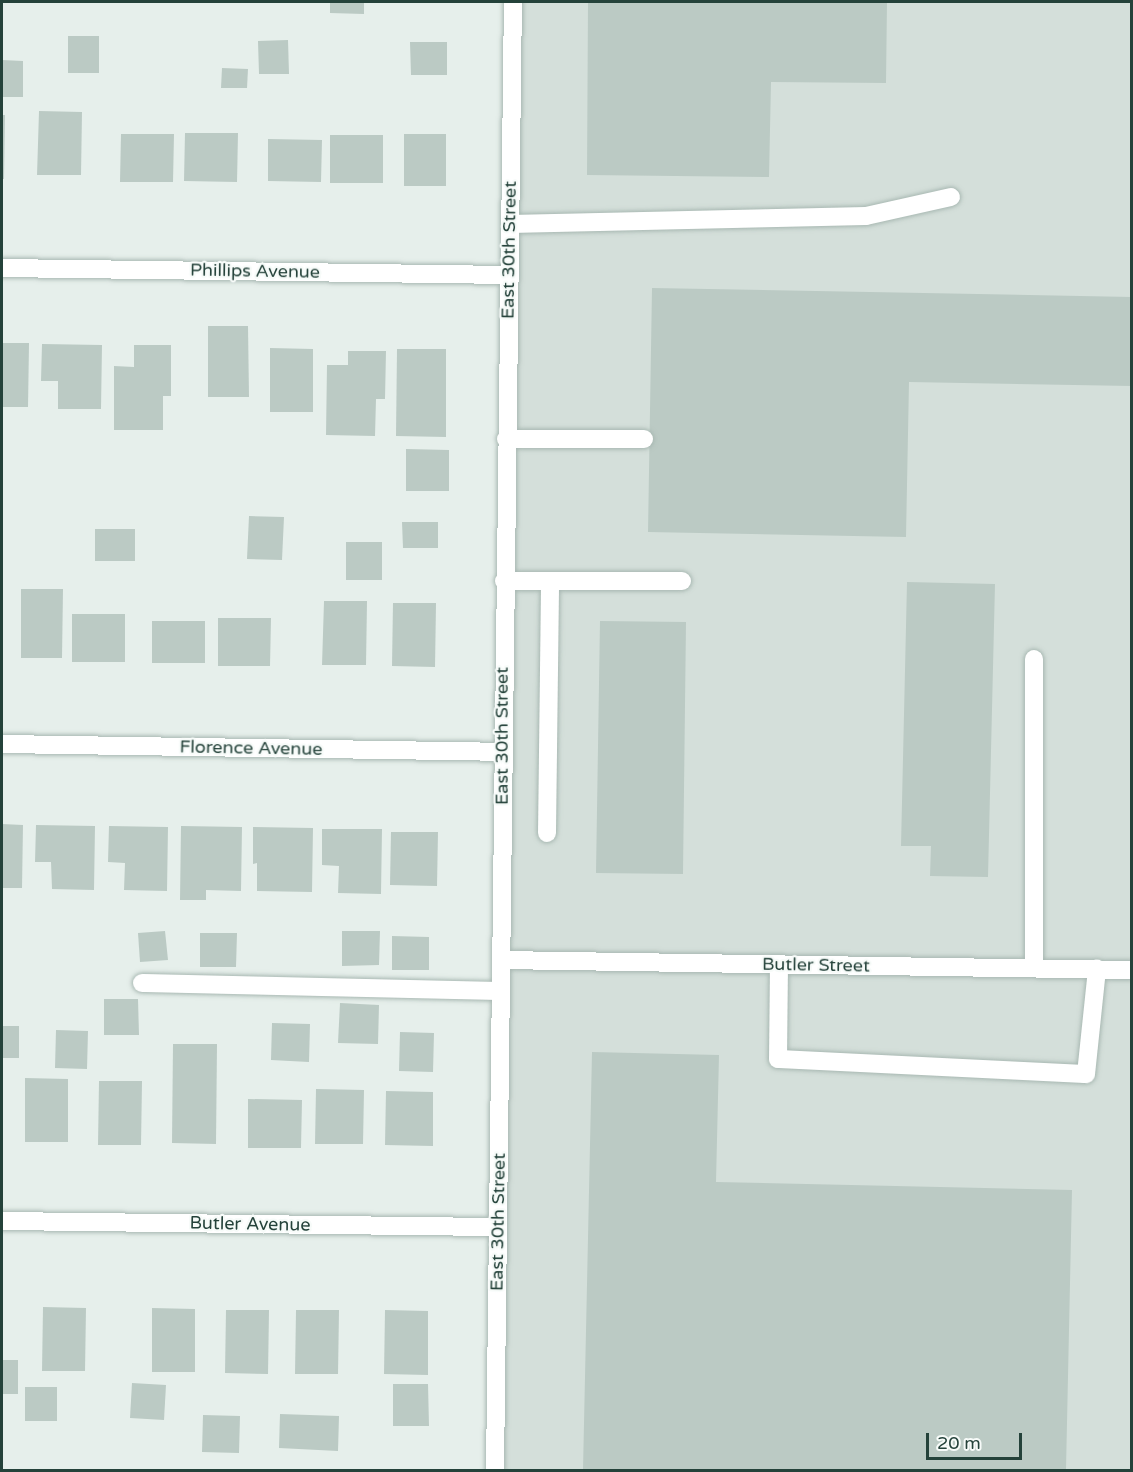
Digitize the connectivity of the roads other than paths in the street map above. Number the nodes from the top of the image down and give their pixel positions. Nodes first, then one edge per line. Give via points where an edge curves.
1 (513, 2) edge
2 (951, 197) dead end
3 (510, 224) junction
4 (2, 268) edge
5 (508, 275) junction
6 (506, 439) junction
7 (644, 439) dead end
8 (504, 581) junction
9 (550, 581) junction
10 (682, 581) dead end
11 (1034, 659) dead end
12 (2, 744) edge
13 (501, 752) junction
14 (547, 833) dead end
15 (501, 960) junction
16 (778, 964) junction
17 (1034, 968) junction
18 (1097, 969) junction
19 (1131, 970) edge
20 (142, 983) dead end
21 (501, 991) junction
22 (2, 1221) edge
23 (498, 1227) junction
24 (495, 1470) edge

1 - 3 street, East 30th Street
2 - 3 street via 866,216
3 - 5 street, East 30th Street
4 - 5 street, Phillips Avenue
5 - 6 street, East 30th Street
6 - 7 street
6 - 8 street, East 30th Street
8 - 9 street
8 - 13 street, East 30th Street
9 - 10 street
9 - 14 street
11 - 17 street
12 - 13 street, Florence Avenue
13 - 15 street, East 30th Street
15 - 16 street, Butler Street
15 - 21 street, East 30th Street
16 - 17 street, Butler Street
16 - 18 street via 778,1059 1086,1074
17 - 18 street, Butler Street
18 - 19 street, Butler Street
20 - 21 street
21 - 23 street, East 30th Street
22 - 23 street, Butler Avenue
23 - 24 street, East 30th Street

